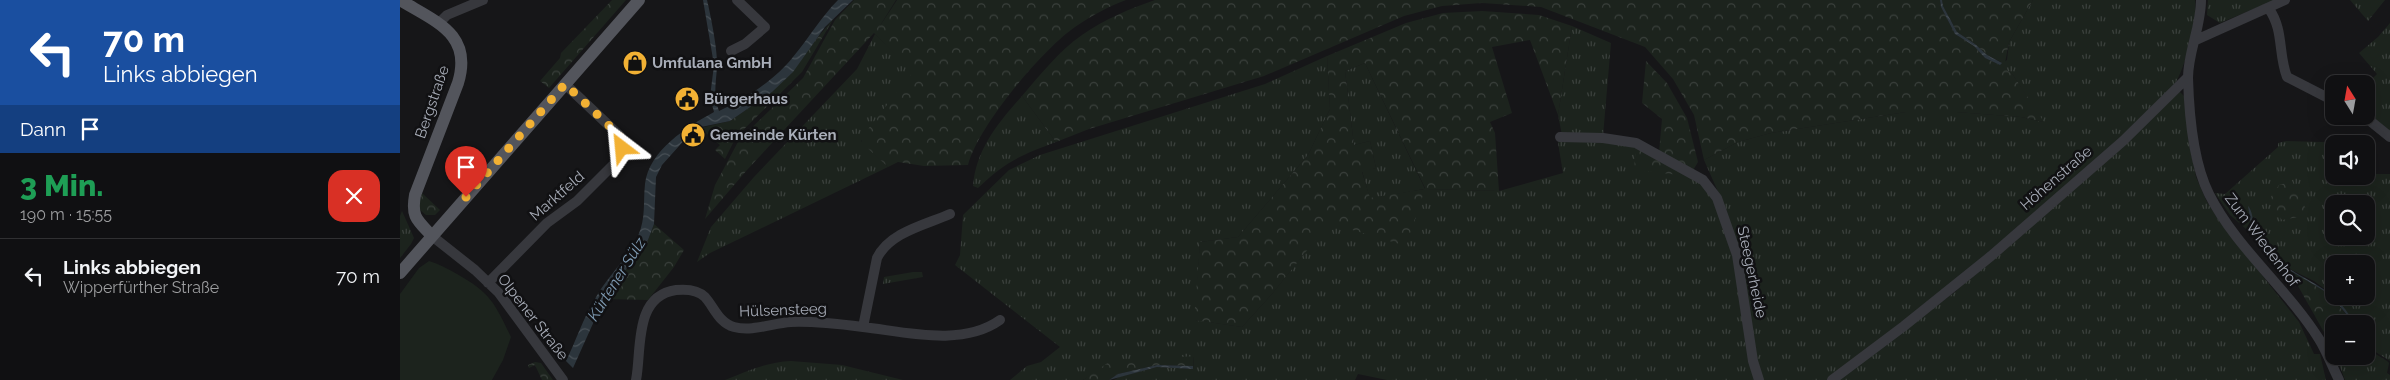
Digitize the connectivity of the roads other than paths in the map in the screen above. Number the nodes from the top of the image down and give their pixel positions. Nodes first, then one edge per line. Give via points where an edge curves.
1 (400, 0) edge
2 (483, 0) edge
3 (639, 0) edge
4 (737, 0) edge
5 (2201, 0) edge
6 (2285, 0) edge
7 (2269, 9) junction
8 (439, 24) junction
9 (2196, 40) junction
10 (731, 51) dead end
11 (2188, 78) junction
12 (565, 84) junction
13 (2325, 96) edge
14 (2375, 125) edge
15 (1560, 137) dead end
16 (2390, 137) edge
17 (950, 214) dead end
18 (432, 236) junction
19 (400, 273) edge
20 (488, 283) junction
21 (1000, 320) dead end
22 (864, 327) junction
23 (563, 380) edge
24 (636, 380) edge
25 (1758, 380) edge
26 (1832, 380) edge
27 (2339, 380) edge

1 - 8 main road, Bergstraße
2 - 8 street via 447,15
3 - 12 main road
4 - 10 street via 765,27
5 - 9 street
6 - 7 street
7 - 9 street
7 - 13 street via 2280,31 2281,55 2287,77
8 - 18 main road, Bergstraße via 458,43 463,67 412,210
9 - 11 street
11 - 26 street, Höhenstraße via 1991,256
11 - 27 street, Zum Wiedenhof via 2198,162 2210,195 2318,338
12 - 18 main road
12 - 20 street, Marktfeld via 620,136 622,148 614,164 577,201 558,213
14 - 16 street
15 - 25 street, Steegerheide via 1636,143 1703,180 1712,189 1736,255
17 - 22 street via 898,236 881,250
18 - 19 main road
18 - 20 street, Olpener Straße
20 - 23 street, Olpener Straße via 519,318
21 - 22 street, Hülsensteeg via 986,330 954,334 917,334
22 - 24 street, Hülsensteeg via 806,321 732,327 720,319 704,296 685,289 672,290 654,302 643,322 638,340

